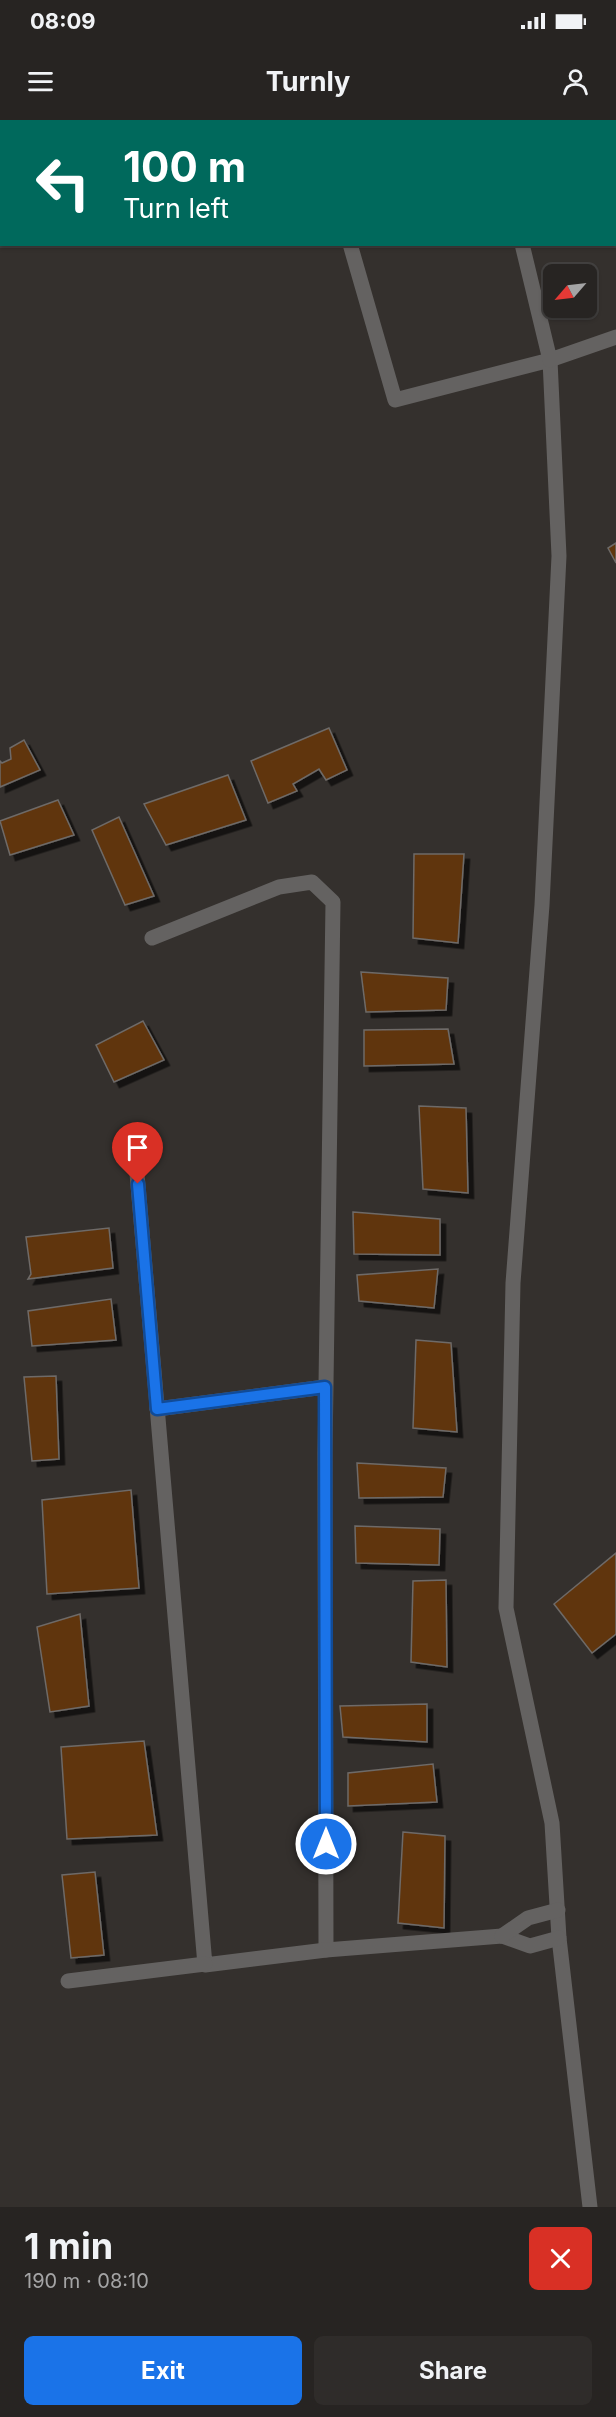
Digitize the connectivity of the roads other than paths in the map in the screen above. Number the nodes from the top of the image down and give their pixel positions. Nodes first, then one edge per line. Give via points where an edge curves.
1 (351, 246) edge
2 (522, 246) edge
3 (616, 337) edge
4 (550, 360) junction
5 (152, 938) dead end
6 (136, 1162) dead end
7 (325, 1387) junction
8 (157, 1409) junction
9 (558, 1910) junction
10 (502, 1936) junction
11 (559, 1938) junction
12 (326, 1950) junction
13 (205, 1964) junction
14 (68, 1981) dead end
15 (590, 2207) edge

1 - 4 street via 395,400
2 - 4 street
3 - 4 street
4 - 9 street via 559,556 542,905 513,1283 506,1608 552,1824
5 - 7 street via 279,887 312,882 333,902
6 - 8 street
7 - 8 street
7 - 12 street
8 - 13 street
9 - 10 street via 528,1918
9 - 11 street
10 - 11 street via 530,1946
10 - 12 street
11 - 15 street
12 - 13 street
13 - 14 street

